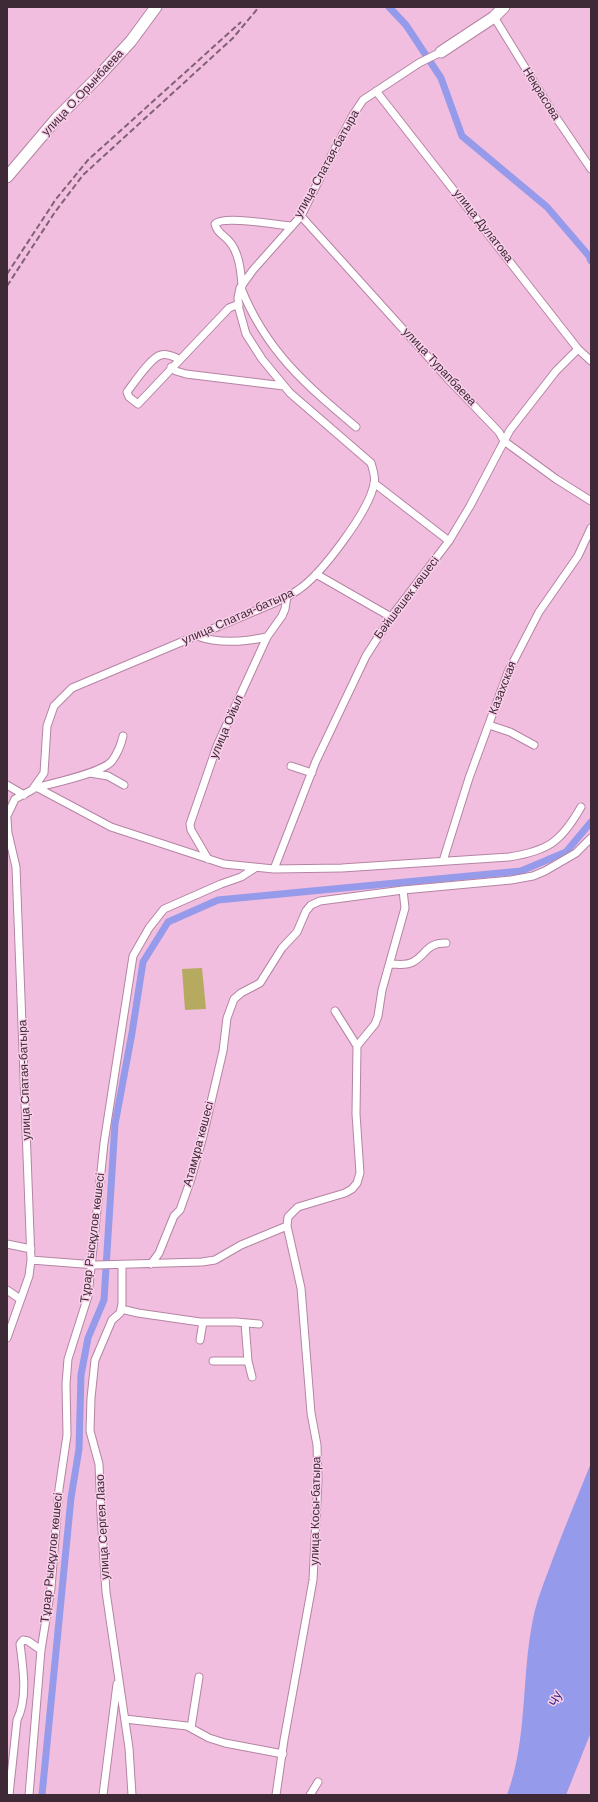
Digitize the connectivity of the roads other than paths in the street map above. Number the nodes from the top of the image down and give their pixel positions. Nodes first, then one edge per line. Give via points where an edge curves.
1 (156, 7) edge
2 (504, 7) edge
3 (494, 17) junction
4 (441, 52) joint
5 (376, 91) junction
6 (591, 169) edge
7 (7, 177) edge
8 (301, 216) junction
9 (292, 226) junction
10 (241, 287) junction
11 (239, 304) junction
12 (258, 324) junction
13 (244, 325) junction
14 (578, 349) junction
15 (179, 359) junction
16 (591, 360) edge
17 (172, 367) junction
18 (284, 386) junction
19 (356, 427) dead end
20 (504, 441) junction
21 (374, 483) junction
22 (591, 501) edge
23 (591, 528) edge
24 (449, 542) junction
25 (316, 574) junction
26 (287, 596) junction
27 (390, 617) junction
28 (197, 636) junction
29 (267, 637) junction
30 (489, 725) junction
31 (123, 736) dead end
32 (534, 745) dead end
33 (291, 766) dead end
34 (90, 773) junction
35 (312, 773) junction
36 (7, 785) edge
37 (124, 785) dead end
38 (35, 789) junction
39 (24, 795) junction
40 (15, 799) junction
41 (7, 801) edge
42 (581, 807) dead end
43 (7, 817) edge
44 (8, 837) edge
45 (591, 838) edge
46 (208, 859) junction
47 (443, 861) junction
48 (256, 868) junction
49 (274, 869) junction
50 (403, 890) junction
51 (446, 943) dead end
52 (390, 964) junction
53 (335, 1011) dead end
54 (356, 1046) junction
55 (287, 1226) junction
56 (7, 1244) edge
57 (31, 1249) junction
58 (31, 1260) junction
59 (151, 1264) junction
60 (94, 1265) junction
61 (119, 1265) junction
62 (7, 1290) edge
63 (20, 1299) junction
64 (121, 1309) junction
65 (204, 1322) junction
66 (245, 1323) junction
67 (259, 1324) dead end
68 (7, 1338) edge
69 (200, 1340) dead end
70 (213, 1361) dead end
71 (248, 1361) junction
72 (252, 1377) dead end
73 (40, 1650) junction
74 (118, 1675) junction
75 (199, 1677) dead end
76 (125, 1719) junction
77 (191, 1728) junction
78 (283, 1754) junction
79 (318, 1782) dead end
80 (10, 1795) edge
81 (29, 1795) edge
82 (104, 1795) edge
83 (132, 1795) edge
84 (276, 1795) edge
85 (310, 1795) edge

1 - 7 street, улица О.Орынбаева via 131,41 57,118
2 - 3 street
3 - 4 street
3 - 6 street, Некрасова
4 - 5 street, улица Спатая-батыра
5 - 8 street, улица Спатая-батыра via 363,100 353,115
5 - 14 street, улица Дулатова
8 - 9 street, улица Спатая-батыра
8 - 20 street, улица Турапбаева via 499,432
9 - 10 street, улица Спатая-батыра
9 - 10 street via 230,220 218,220 214,224 236,252 241,272
10 - 11 street, улица Спатая-батыра
10 - 12 street
11 - 13 street, улица Спатая-батыра
11 - 15 street via 229,308
12 - 13 street
12 - 19 street via 272,347 309,387
13 - 18 street, улица Спатая-батыра via 246,334 262,359
14 - 16 street, улица Дулатова
14 - 20 street, Бәйшешек көшесі via 542,388
15 - 17 street
15 - 17 street via 170,355 160,355 153,360 127,392 129,397 138,404
17 - 18 street via 186,374
18 - 21 street, улица Спатая-батыра via 371,463
20 - 22 street, улица Турапбаева
20 - 24 street, Бәйшешек көшесі
21 - 24 street
21 - 25 street, улица Спатая-батыра via 366,504 342,542
23 - 30 street, Казахская via 578,556 523,640 508,672
24 - 27 street, Бәйшешек көшесі
25 - 26 street, улица Спатая-батыра via 299,590
25 - 27 street
26 - 28 street, улица Спатая-батыра
26 - 29 street, улица Ойыл via 282,616
27 - 35 street, Бәйшешек көшесі via 366,656
28 - 29 street via 210,641
28 - 38 street, улица Спатая-батыра via 72,688 54,706 47,726 44,773
29 - 46 street, улица Ойыл via 218,746 190,824
30 - 32 street via 510,732
30 - 47 street, Казахская
31 - 34 street via 111,763
33 - 35 street
34 - 37 street via 108,776
34 - 38 street
35 - 49 street, Бәйшешек көшесі
36 - 39 street
38 - 39 street, улица Спатая-батыра
38 - 46 street via 112,827
39 - 40 street, улица Спатая-батыра
40 - 41 street
40 - 43 street, улица Спатая-батыра
42 - 47 street via 561,836 537,851 509,857
43 - 44 street, улица Спатая-батыра
44 - 57 street, улица Спатая-батыра via 16,867
45 - 50 street via 576,853 533,876
46 - 48 street
47 - 49 street via 342,868
48 - 49 street
48 - 60 street, Тұрар Рысқұлов көшесі via 241,877 164,909 149,928 133,956 104,1144
50 - 52 street via 405,908
50 - 59 street, Атамұра көшесі via 320,901 311,905 297,932 282,948 260,983 234,999 227,1018 223,1051 193,1171 180,1210 174,1216 159,1253
51 - 52 street via 434,944 414,962 406,965
52 - 54 street via 375,1024
53 - 54 street
54 - 55 street via 356,1114 360,1160 357,1183 345,1193 298,1208 288,1217
55 - 59 street via 241,1245 215,1260
55 - 78 street, улица Косы-батыра via 301,1288 311,1413 317,1445 318,1480 313,1580
56 - 57 street
57 - 58 street, улица Спатая-батыра
58 - 60 street
58 - 63 street, улица Спатая-батыра via 29,1276
59 - 61 street
60 - 61 street
60 - 73 street, Тұрар Рысқұлов көшесі via 88,1296 68,1359 67,1435 59,1489 51,1588
61 - 64 street
62 - 63 street
63 - 68 street, улица Спатая-батыра
64 - 65 street
64 - 74 street, улица Сергея Лазо via 112,1320 95,1360 90,1432 99,1464 106,1592
65 - 66 street
65 - 69 street
66 - 67 street
66 - 71 street
70 - 71 street
71 - 72 street
73 - 80 street via 28,1640 23,1640 20,1644 24,1687 21,1712 17,1720
73 - 81 street, Тұрар Рысқұлов көшесі
74 - 76 street, улица Сергея Лазо
74 - 82 street
75 - 77 street
76 - 77 street
76 - 83 street, улица Сергея Лазо
77 - 78 street via 225,1743
78 - 84 street, улица Косы-батыра
79 - 85 street

